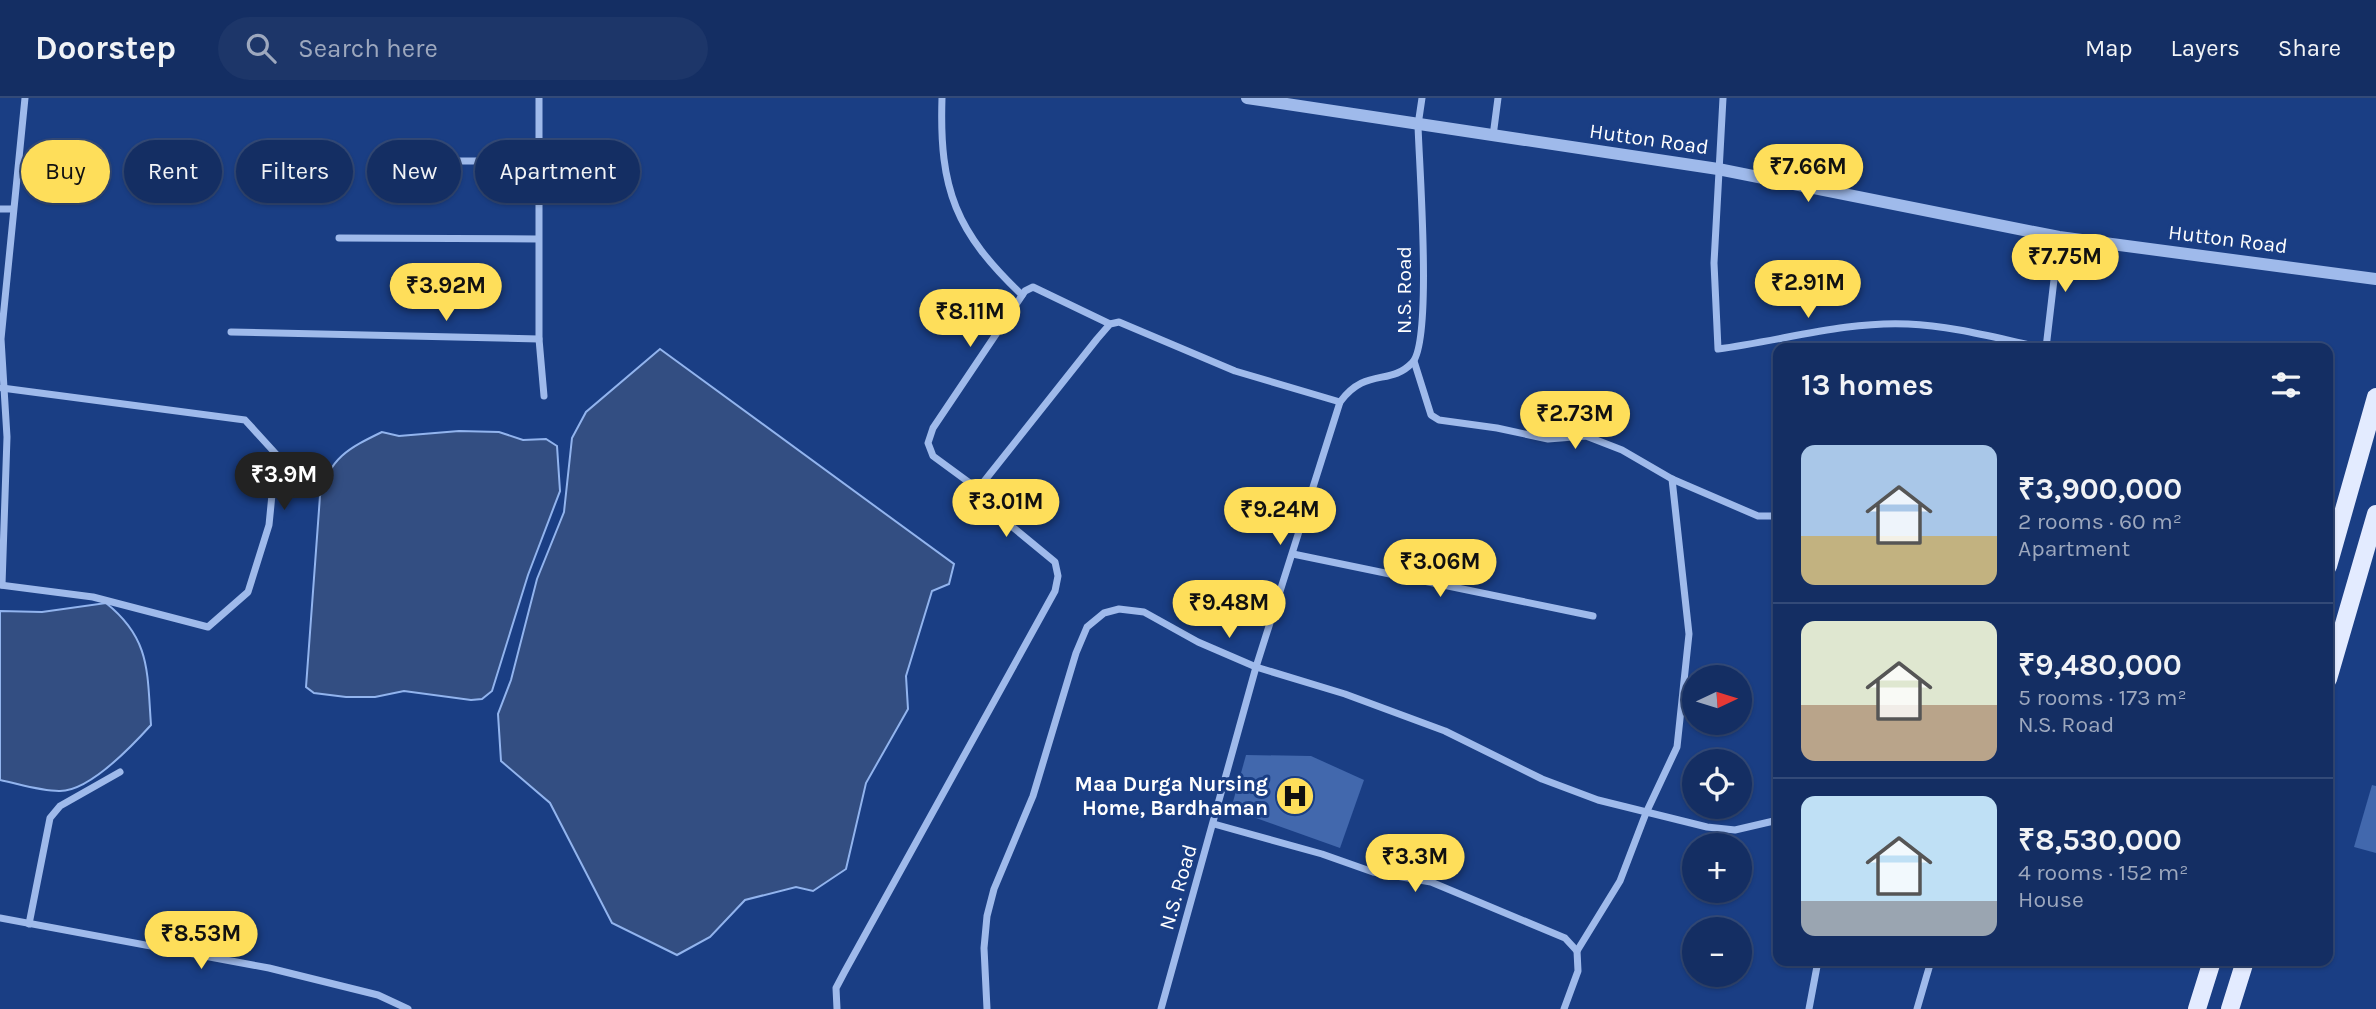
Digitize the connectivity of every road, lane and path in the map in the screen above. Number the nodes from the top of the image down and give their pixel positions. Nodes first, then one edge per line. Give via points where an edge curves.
1 (24, 98) edge
2 (539, 98) edge
3 (942, 98) edge
4 (1247, 98) edge
5 (1422, 98) edge
6 (1498, 98) edge
7 (1723, 98) edge
8 (1418, 125) junction
9 (1493, 135) junction
10 (539, 140) edge
11 (1718, 169) junction
12 (538, 203) edge
13 (0, 209) edge
14 (12, 209) junction
15 (2059, 237) junction
16 (339, 238) dead end
17 (538, 239) junction
18 (2376, 279) edge
19 (1022, 295) junction
20 (1110, 324) junction
21 (231, 332) dead end
22 (539, 339) junction
23 (2021, 343) edge
24 (2046, 343) edge
25 (1414, 361) junction
26 (2, 387) junction
27 (544, 396) dead end
28 (2376, 397) edge
29 (1340, 402) junction
30 (1672, 479) junction
31 (978, 489) junction
32 (2376, 514) edge
33 (1773, 516) edge
34 (2333, 548) edge
35 (1293, 554) junction
36 (1, 585) edge
37 (1594, 616) dead end
38 (2333, 662) edge
39 (1256, 667) junction
40 (120, 772) dead end
41 (1646, 813) junction
42 (1773, 821) edge
43 (1214, 824) junction
44 (0, 918) edge
45 (29, 925) junction
46 (1577, 951) junction
47 (1817, 966) edge
48 (1930, 966) edge
49 (2210, 966) edge
50 (2244, 966) edge
51 (408, 1009) edge
52 (836, 1009) edge
53 (987, 1009) edge
54 (1161, 1009) edge
55 (1564, 1009) edge
56 (1809, 1009) edge
57 (1917, 1009) edge
58 (2197, 1009) edge
59 (2231, 1009) edge

1 - 14 street
2 - 10 street
3 - 19 street via 941,143 959,217 987,262
4 - 8 street, Hutton Road
5 - 8 street, N.S. Road
6 - 9 street
7 - 11 street
8 - 9 street, Hutton Road
8 - 25 street, N.S. Road via 1423,335
9 - 11 street, Hutton Road
11 - 15 street, Hutton Road
11 - 23 street via 1714,263 1718,349 1866,325 1907,324
12 - 17 street
13 - 14 street
14 - 26 street via 1,339
15 - 18 street, Hutton Road
15 - 24 street
16 - 17 street
17 - 22 street
19 - 20 street via 1033,287
19 - 31 street via 933,428 928,443 933,456
20 - 29 street via 1119,322 1235,371
20 - 31 street
21 - 22 street
22 - 27 street
25 - 29 street, N.S. Road via 1405,369 1361,381
25 - 30 street via 1431,415 1439,420 1548,439 1586,436 1622,450
26 - 36 street via 6,438
26 - 36 street via 245,420 276,454 269,526 248,592 208,627 93,597
28 - 34 main road
29 - 35 street, N.S. Road
30 - 33 street via 1758,516
30 - 41 street via 1689,634 1677,747
31 - 52 street via 987,506 1055,562 1055,591 836,988
32 - 38 main road
35 - 37 street
35 - 39 street, N.S. Road
39 - 41 street via 1432,726 1542,779
39 - 43 street, N.S. Road
39 - 53 street via 1144,612 1119,609 1104,613 1087,627 1033,796 994,889 984,948
40 - 45 street via 60,806 50,818
41 - 42 street via 1735,830
41 - 46 street via 1620,881
43 - 46 street via 1373,872 1431,882 1565,938
43 - 54 street, N.S. Road
44 - 45 street
45 - 51 street via 269,968 378,995
46 - 55 street via 1578,971
47 - 56 street
48 - 57 street
49 - 58 main road
50 - 59 main road

